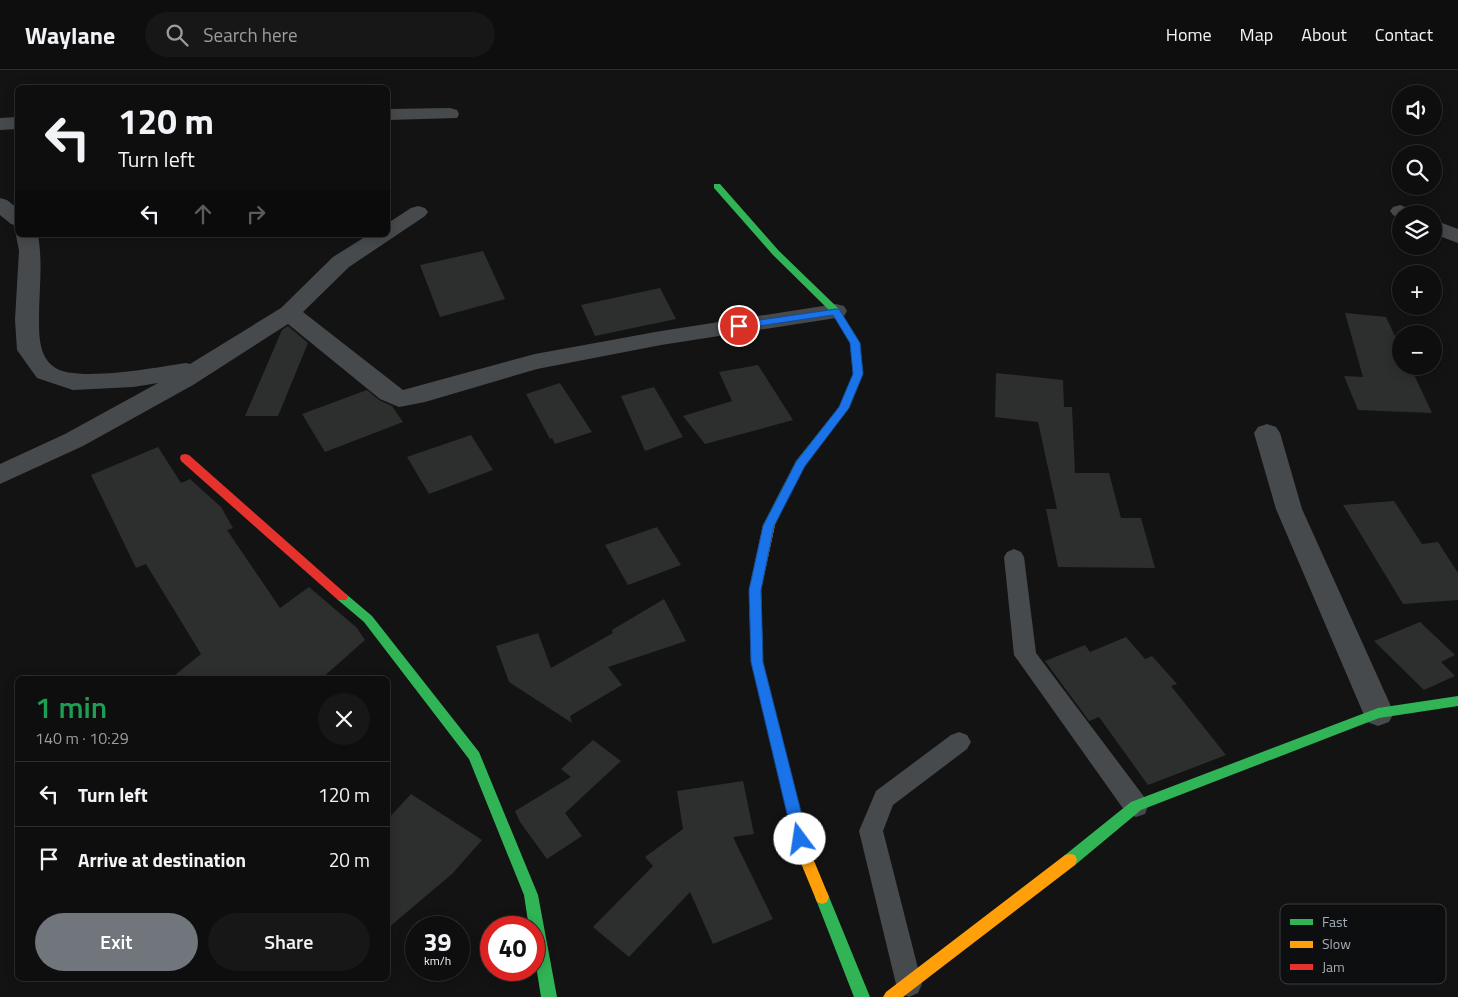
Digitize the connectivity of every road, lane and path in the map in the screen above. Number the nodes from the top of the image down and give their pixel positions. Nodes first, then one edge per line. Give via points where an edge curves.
1 (450, 114) dead end
2 (390, 115) edge
3 (15, 123) edge
4 (0, 124) edge
5 (716, 186) dead end
6 (0, 204) edge
7 (418, 212) dead end
8 (15, 217) edge
9 (1442, 230) edge
10 (390, 231) edge
11 (27, 237) edge
12 (380, 237) edge
13 (1458, 238) edge
14 (836, 311) junction
15 (289, 313) junction
16 (202, 368) junction
17 (1267, 433) dead end
18 (185, 458) dead end
19 (0, 475) edge
20 (1014, 558) dead end
21 (1458, 700) edge
22 (1378, 713) junction
23 (959, 742) dead end
24 (1136, 806) junction
25 (900, 991) edge
26 (549, 997) edge
27 (862, 997) edge

1 - 2 street
3 - 4 street
5 - 14 street via 776,253
6 - 8 street
7 - 10 street
9 - 13 street
11 - 16 street via 30,251 28,350 46,373 73,382 133,379
12 - 15 street via 341,262
14 - 15 street via 661,338 535,362 399,399
14 - 27 street via 855,343 858,374 844,408 800,464 769,526 755,590 757,662 805,856
15 - 16 street
16 - 19 street via 74,440
17 - 22 street via 1289,509
18 - 26 street via 368,619 474,756 532,894
20 - 24 lane via 1025,655
21 - 22 street
22 - 24 street
23 - 25 lane via 884,798 871,831
24 - 25 street via 1038,886

